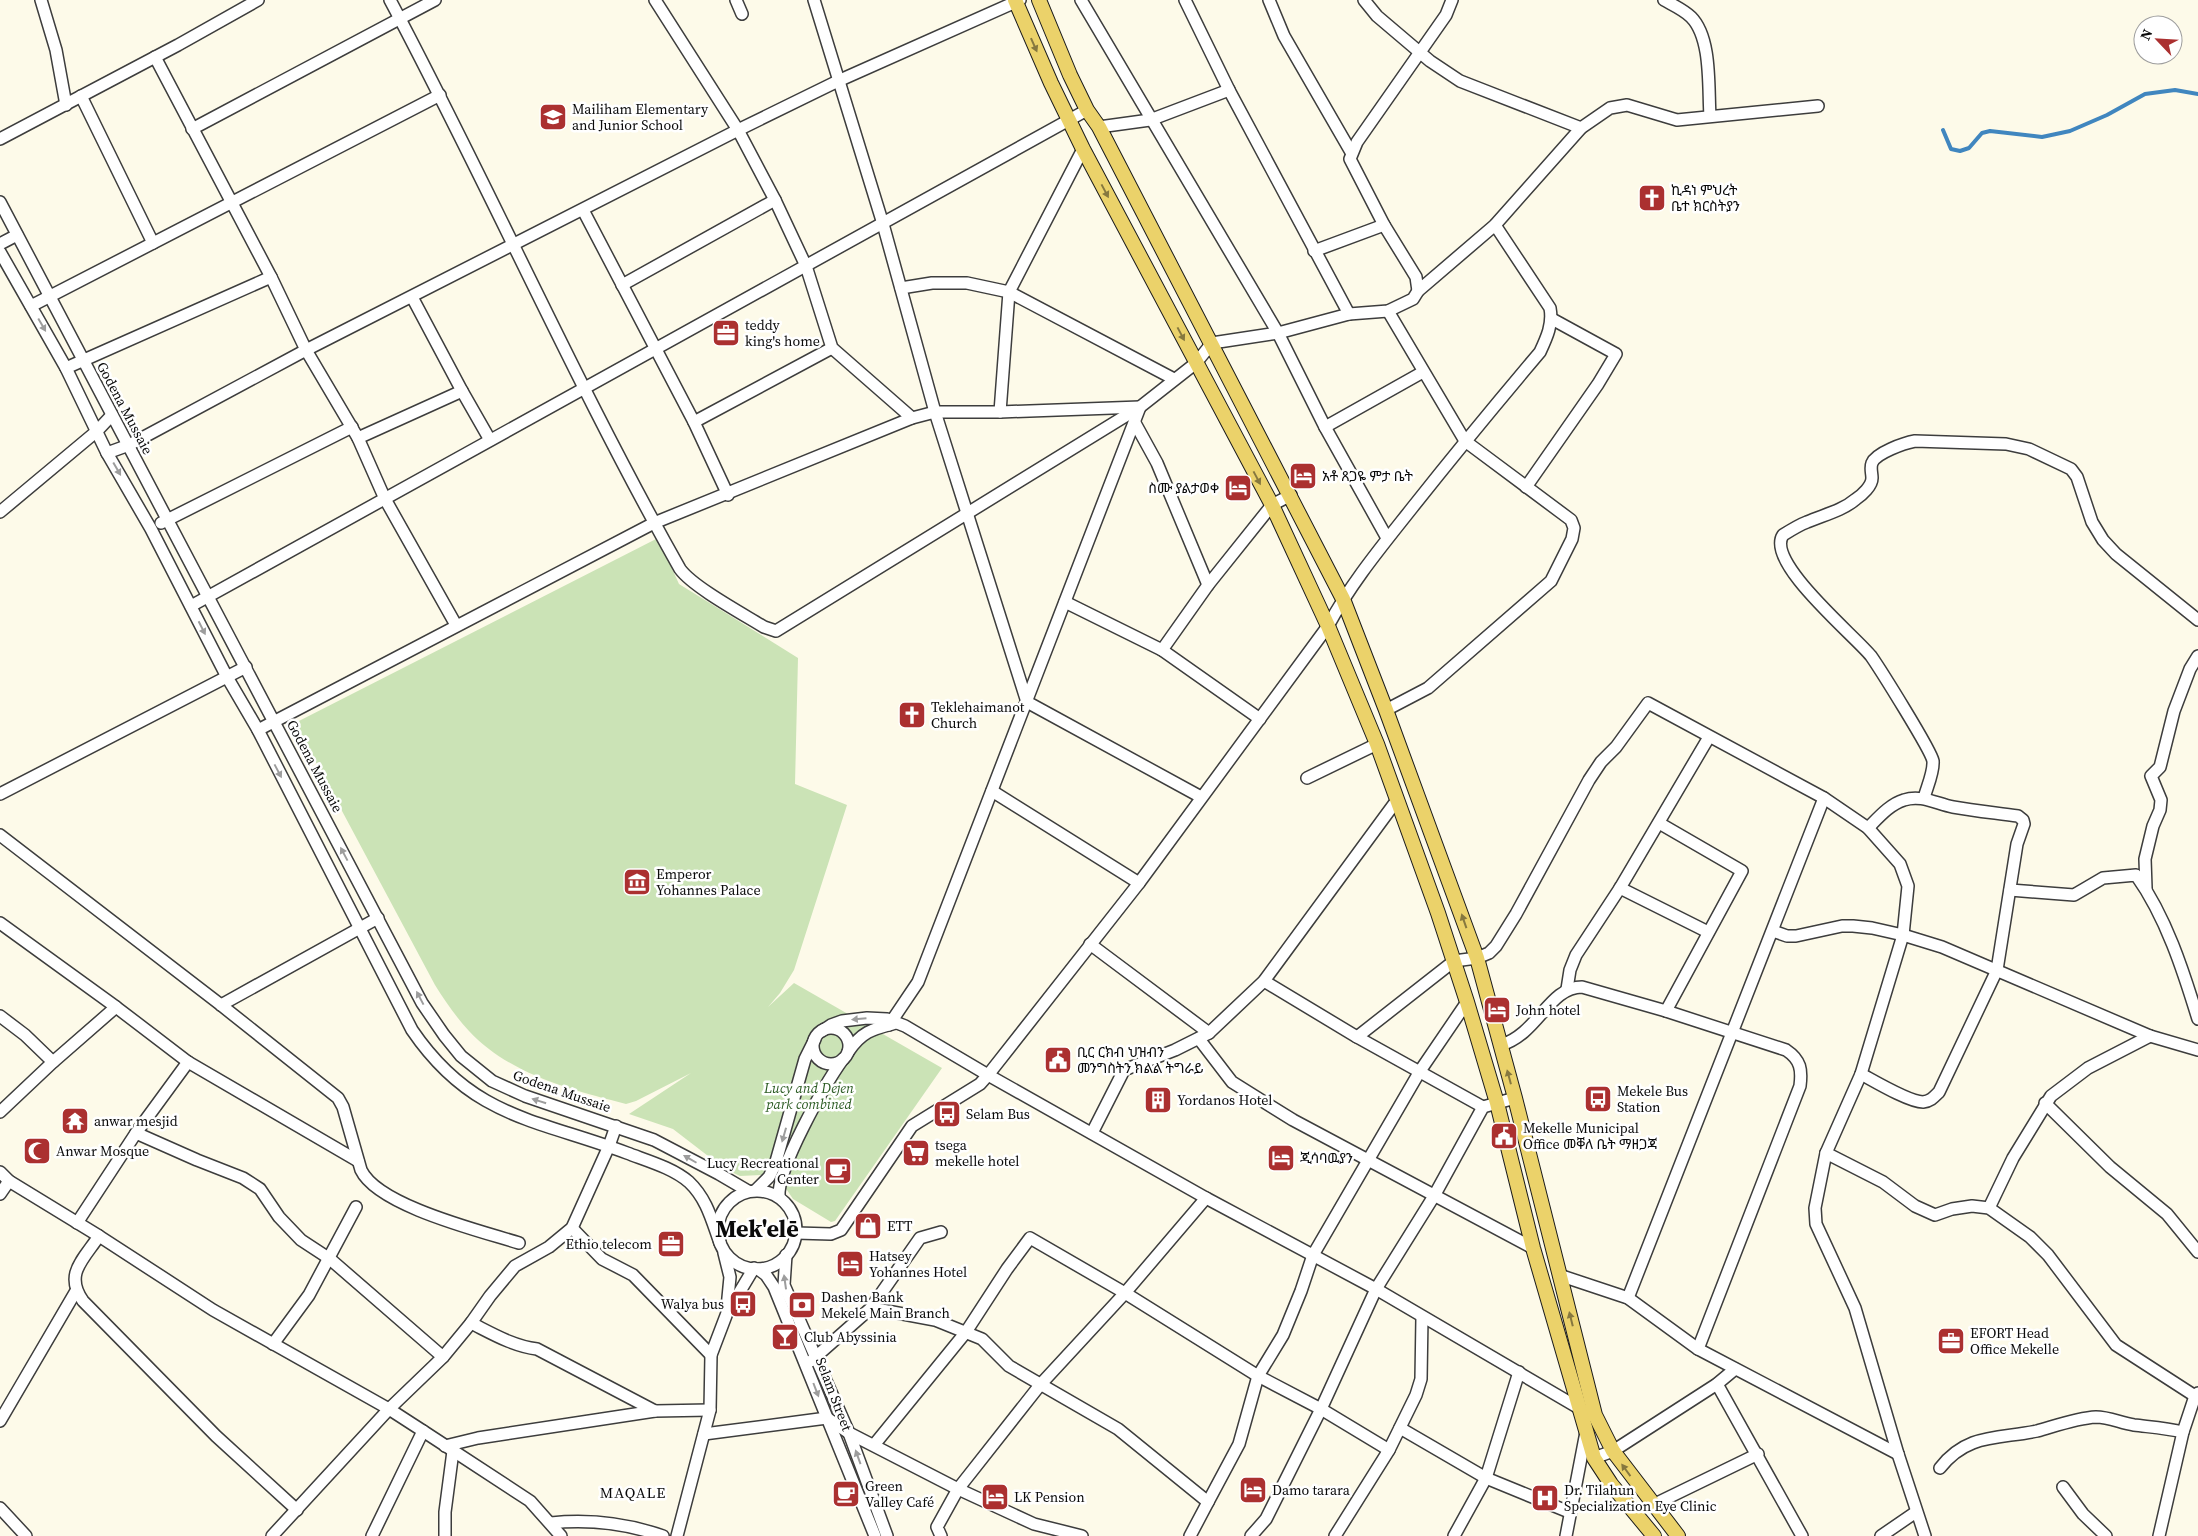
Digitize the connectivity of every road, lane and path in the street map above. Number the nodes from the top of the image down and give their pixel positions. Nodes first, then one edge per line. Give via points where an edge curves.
1 (41, 0) edge
2 (258, 0) edge
3 (390, 0) edge
4 (435, 0) edge
5 (655, 0) edge
6 (736, 0) edge
7 (814, 0) edge
8 (1039, 0) edge
9 (1081, 0) edge
10 (1186, 0) edge
11 (1270, 0) edge
12 (1364, 0) edge
13 (1452, 0) edge
14 (1664, 0) edge
15 (1017, 1) edge
16 (742, 14) dead end
17 (400, 19) junction
18 (1420, 51) junction
19 (155, 57) junction
20 (838, 81) junction
21 (1229, 90) junction
22 (440, 95) junction
23 (82, 96) junction
24 (66, 104) junction
25 (1818, 106) dead end
26 (1087, 110) junction
27 (1710, 116) junction
28 (1150, 120) junction
29 (1069, 121) junction
30 (1100, 127) junction
31 (1581, 128) junction
32 (192, 129) junction
33 (738, 130) junction
34 (0, 139) edge
35 (1083, 149) junction
36 (1351, 152) junction
37 (775, 200) junction
38 (0, 202) edge
39 (230, 203) junction
40 (583, 210) junction
41 (882, 224) junction
42 (1384, 225) junction
43 (1494, 225) junction
44 (17, 235) junction
45 (153, 243) junction
46 (0, 244) edge
47 (512, 246) junction
48 (1314, 251) junction
49 (0, 252) edge
50 (806, 266) junction
51 (271, 277) junction
52 (622, 285) junction
53 (900, 288) junction
54 (1418, 291) junction
55 (1009, 292) junction
56 (49, 296) junction
57 (412, 297) junction
58 (31, 306) junction
59 (1388, 312) junction
60 (1349, 314) junction
61 (1552, 320) junction
62 (1278, 333) junction
63 (1212, 343) junction
64 (832, 348) junction
65 (656, 349) junction
66 (306, 350) junction
67 (82, 360) junction
68 (1196, 363) junction
69 (66, 368) junction
70 (1423, 372) junction
71 (1174, 379) junction
72 (584, 389) junction
73 (462, 391) junction
74 (1140, 407) junction
75 (935, 412) junction
76 (1000, 412) junction
77 (112, 415) junction
78 (912, 418) junction
79 (694, 422) junction
80 (1135, 423) junction
81 (352, 427) junction
82 (1325, 427) junction
83 (97, 431) junction
84 (358, 438) junction
85 (490, 440) junction
86 (1465, 440) junction
87 (129, 445) junction
88 (107, 453) junction
89 (1526, 487) junction
90 (728, 495) junction
91 (1291, 495) junction
92 (385, 499) junction
93 (1272, 505) junction
94 (0, 512) edge
95 (968, 512) junction
96 (166, 521) junction
97 (654, 524) junction
98 (151, 529) junction
99 (1387, 538) junction
100 (1208, 586) junction
101 (208, 596) junction
102 (1342, 599) junction
103 (1065, 602) junction
104 (191, 606) junction
105 (2198, 620) edge
106 (456, 625) junction
107 (1328, 626) junction
108 (1162, 650) junction
109 (2198, 656) edge
110 (246, 667) junction
111 (227, 677) junction
112 (1027, 702) junction
113 (1386, 710) junction
114 (1260, 719) junction
115 (274, 721) junction
116 (258, 730) junction
117 (1709, 737) junction
118 (1377, 744) junction
119 (1307, 778) dead end
120 (992, 791) junction
121 (0, 794) edge
122 (1201, 797) junction
123 (1824, 798) junction
124 (1924, 798) junction
125 (1397, 800) junction
126 (1659, 823) junction
127 (1868, 828) junction
128 (0, 835) edge
129 (1139, 883) junction
130 (1620, 888) junction
131 (2010, 890) junction
132 (2146, 890) junction
133 (378, 918) junction
134 (0, 923) edge
135 (360, 928) junction
136 (1773, 931) junction
137 (1708, 932) junction
138 (1902, 935) junction
139 (1090, 944) junction
140 (1477, 958) junction
141 (1454, 961) junction
142 (1997, 970) junction
143 (1264, 981) junction
144 (1567, 989) junction
145 (1466, 1002) junction
146 (221, 1005) junction
147 (116, 1007) junction
148 (1666, 1011) junction
149 (0, 1016) edge
150 (2198, 1019) edge
151 (893, 1023) junction
152 (1731, 1033) junction
153 (818, 1035) junction
154 (1204, 1036) junction
155 (2150, 1036) junction
156 (1357, 1037) junction
157 (1501, 1045) junction
158 (2198, 1050) edge
159 (845, 1056) junction
160 (53, 1062) junction
161 (188, 1062) junction
162 (1420, 1071) junction
163 (1861, 1074) junction
164 (988, 1075) junction
165 (1515, 1098) junction
166 (1497, 1103) junction
167 (2045, 1104) junction
168 (1483, 1107) junction
169 (0, 1112) edge
170 (616, 1126) junction
171 (136, 1133) junction
172 (1092, 1133) junction
173 (609, 1146) junction
174 (1826, 1153) junction
175 (1368, 1159) junction
176 (358, 1161) junction
177 (0, 1172) edge
178 (8, 1181) junction
179 (752, 1191) junction
180 (0, 1194) edge
181 (1434, 1196) junction
182 (779, 1197) junction
183 (1206, 1198) junction
184 (356, 1207) dead end
185 (1989, 1208) junction
186 (77, 1223) junction
187 (572, 1228) junction
188 (796, 1232) junction
189 (942, 1232) dead end
190 (99, 1236) junction
191 (519, 1243) dead end
192 (722, 1246) junction
193 (1533, 1248) junction
194 (2198, 1252) edge
195 (786, 1255) junction
196 (1313, 1255) junction
197 (330, 1259) junction
198 (756, 1269) junction
199 (1560, 1274) junction
200 (1376, 1289) junction
201 (76, 1291) junction
202 (1125, 1293) junction
203 (1628, 1298) junction
204 (871, 1308) junction
205 (727, 1313) junction
206 (1422, 1317) junction
207 (472, 1323) junction
208 (966, 1332) junction
209 (273, 1344) junction
210 (1698, 1349) junction
211 (711, 1355) junction
212 (443, 1357) junction
213 (811, 1361) junction
214 (1735, 1369) junction
215 (1519, 1372) junction
216 (1258, 1376) junction
217 (1717, 1384) junction
218 (1040, 1386) junction
219 (2196, 1395) edge
220 (1321, 1409) junction
221 (1579, 1409) junction
222 (389, 1410) junction
223 (710, 1410) junction
224 (655, 1411) junction
225 (1595, 1415) junction
226 (827, 1418) junction
227 (0, 1421) edge
228 (1400, 1428) junction
229 (423, 1431) junction
230 (849, 1432) junction
231 (1586, 1432) junction
232 (2183, 1432) junction
233 (704, 1434) junction
234 (874, 1445) junction
235 (449, 1448) junction
236 (1389, 1450) junction
237 (1613, 1451) junction
238 (1758, 1454) junction
239 (1898, 1454) junction
240 (1594, 1458) junction
241 (1940, 1468) dead end
242 (1486, 1478) junction
243 (2063, 1487) dead end
244 (958, 1488) junction
245 (1208, 1502) junction
246 (1653, 1505) junction
247 (0, 1508) edge
248 (297, 1510) junction
249 (1569, 1512) junction
250 (1916, 1512) junction
251 (551, 1523) junction
252 (1059, 1533) edge
253 (26, 1536) edge
254 (272, 1536) edge
255 (372, 1536) edge
256 (444, 1536) edge
257 (561, 1536) edge
258 (663, 1536) edge
259 (677, 1536) edge
260 (875, 1536) edge
261 (887, 1536) edge
262 (941, 1536) edge
263 (1082, 1536) edge
264 (1190, 1536) edge
265 (1251, 1536) edge
266 (1335, 1536) edge
267 (1454, 1536) edge
268 (1566, 1536) edge
269 (1654, 1536) edge
270 (1678, 1536) edge
271 (1802, 1536) edge
272 (1881, 1536) edge
273 (1925, 1536) edge
274 (2106, 1536) edge
275 (2159, 1536) edge

1 - 24 street via 56,50
2 - 19 street
3 - 17 street
4 - 17 street
5 - 33 street
6 - 16 street
7 - 20 street
8 - 26 main road
9 - 28 street
10 - 21 street
11 - 36 street via 1284,36
12 - 18 street via 1377,16
13 - 18 street via 1446,15
14 - 27 street via 1692,18 1701,33 1706,47
15 - 20 street
15 -> 29 main road
17 - 22 street
17 - 32 street
18 - 31 street via 1460,81
18 - 36 street
19 - 23 street
19 - 32 street
20 - 33 street
20 - 41 street
21 - 28 street
21 - 48 street
22 - 39 street
22 - 47 street
23 - 24 street
23 - 45 street
24 - 34 street
25 - 27 street
26 - 29 street
26 - 30 main road
27 - 31 street via 1677,120 1627,105 1610,108
28 - 30 street
28 - 62 street
29 - 35 main road
29 - 41 street
30 - 63 main road
31 - 43 street
32 - 39 street
33 - 37 street
33 - 40 street
35 - 55 street
35 -> 68 main road
36 - 42 street via 1352,165
37 - 50 street
37 - 52 street
38 - 44 street, Godena Mussaie
39 - 45 street
39 - 51 street
40 - 47 street
40 - 52 street
41 - 50 street
41 - 53 street
42 - 48 street
42 - 54 street via 1416,277
43 - 54 street
43 - 61 street via 1550,308
44 - 46 street
44 - 56 street, Godena Mussaie
45 - 56 street
47 - 57 street
47 - 72 street
48 - 60 street
49 - 58 street
50 - 64 street
50 - 65 street
51 - 66 street
51 - 67 street
52 - 65 street
53 - 55 street via 932,283 967,283
53 - 75 street
54 - 59 street via 1413,299
55 - 71 street
55 - 76 street
56 - 58 street
56 - 67 street, Godena Mussaie
57 - 66 street
57 - 73 street
58 -> 69 street
59 - 60 street
59 - 70 street
60 - 62 street
61 - 86 street via 1540,352
61 - 89 street via 1616,354
62 - 63 street
62 - 82 street
63 - 68 street
63 - 91 main road
64 - 78 street
64 - 79 street
65 - 72 street
65 - 79 street
66 - 81 street
66 - 87 street
67 - 69 street
67 - 77 street, Godena Mussaie
68 - 71 street
68 -> 93 main road
69 - 83 street
70 - 82 street
70 - 86 street
71 - 74 street
72 - 85 street
72 - 97 street
73 - 84 street
73 - 85 street
74 - 76 street
74 - 80 street
74 - 95 street
75 - 76 street
75 - 78 street
75 - 95 street
77 - 83 street
77 - 87 street, Godena Mussaie
78 - 90 street
79 - 90 street
80 - 100 street via 1157,463
80 - 103 street
81 - 84 street
81 - 96 street
82 - 99 street
83 - 88 street
83 - 94 street
84 - 92 street
85 - 92 street
86 - 89 street
86 - 99 street
87 - 88 street
87 - 96 street, Godena Mussaie
88 -> 98 street
89 - 113 street via 1571,520 1574,528 1572,540 1551,581 1428,688
90 - 97 street
91 - 93 street
91 - 102 main road
92 - 101 street
92 - 106 street
93 - 100 street
93 - 107 main road
95 - 97 street via 776,631 764,627 684,575
95 - 112 street
96 - 98 street
96 - 101 street, Godena Mussaie
97 - 106 street
98 - 104 street
99 - 102 street
100 - 108 street
101 - 104 street
101 - 110 street, Godena Mussaie
102 - 107 street
102 - 113 main road
103 - 108 street
103 - 112 street
104 -> 111 street
105 - 124 street via 2103,540 2092,522 2077,476 2071,469 2029,449 2006,444 1904,442 1877,456 1871,466 1872,480 1857,499 1783,534 1780,546 1786,562 1815,600 1871,657 1924,742 1933,759
106 - 115 street
107 - 114 street
107 - 118 main road
108 - 114 street
109 - 132 street via 2174,711 2160,767 2151,776 2161,800 2145,859
110 - 111 street
110 - 115 street, Godena Mussaie
111 - 116 street
111 - 121 street
112 - 120 street
112 - 122 street
140 -> 113 main road
114 - 122 street
115 - 116 street
133 -> 115 street, Godena Mussaie
116 -> 135 street
117 - 123 street
117 - 126 street
117 - 140 street via 1648,703 1593,774 1504,934 1490,953
118 - 119 street
118 - 125 main road
120 - 129 street
120 - 151 street via 918,982
122 - 129 street
123 - 127 street
123 - 136 street
124 - 127 street via 1904,800 1891,806
124 - 131 street via 1953,807 2018,816 2023,820
125 - 141 main road
125 - 143 street
126 - 130 street
126 - 137 street via 1742,871
127 - 138 street via 1900,864 1908,886
128 - 146 street
129 - 139 street
130 - 137 street
130 - 144 street via 1576,955
131 - 132 street via 2074,895 2103,878 2136,875
131 - 142 street
132 - 150 street via 2183,969
133 - 135 street
170 -> 133 street, Godena Mussaie via 514,1092 470,1065 422,1003
134 - 147 street
135 - 146 street
135 - 173 street via 412,1030 452,1078 507,1113
136 - 138 street via 1796,936 1853,926
136 - 152 street
137 - 148 street
138 - 142 street via 1942,947
138 - 163 street
139 - 154 street
139 - 164 street
140 - 141 street
140 - 157 main road
141 - 145 main road
141 - 156 street
142 - 155 street
142 - 163 street via 1939,1092 1932,1100 1922,1102
143 - 154 street
143 - 156 street
144 - 148 street via 1582,988
144 - 157 street via 1520,1037
145 - 162 street
145 - 166 main road
146 - 176 street via 338,1098
147 - 160 street
147 - 161 street
148 - 152 street
149 - 160 street via 25,1034
151 -> 153 street via 878,1018 852,1019 831,1025
151 - 159 street via 860,1036
151 - 164 street
152 - 203 street
152 - 210 street via 1786,1050 1795,1056 1802,1073 1800,1086
153 - 159 street via 831,1028 843,1033 848,1041
153 - 159 street via 814,1049 820,1060 832,1064
153 -> 179 street via 806,1059 775,1165 769,1177
154 - 172 street via 1124,1070
154 - 175 street via 1232,1082 1293,1120
155 - 158 street
155 - 167 street via 2088,1068
156 - 162 street
165 -> 157 main road
159 - 182 street via 822,1091 787,1163
160 - 169 street
161 - 171 street
161 - 176 street
162 - 168 street
162 - 175 street
163 - 174 street
164 - 172 street
164 - 188 street via 980,1084 912,1126 841,1230 831,1234
165 - 166 street
165 - 199 main road
166 - 168 street
166 - 193 main road
167 - 185 street via 2013,1158
167 - 194 street via 2110,1166 2167,1214
168 - 181 street
170 - 173 street
179 -> 170 street, Godena Mussaie via 666,1146
171 - 186 street
171 - 197 street via 243,1178 260,1189 279,1217 301,1240
172 - 183 street
173 - 187 street
173 - 192 street via 678,1174 688,1182 703,1198
174 - 185 street via 1883,1182 1915,1206 1935,1215 1952,1208
174 - 239 street via 1815,1208 1816,1224 1855,1308
175 - 181 street
175 - 196 street
176 - 191 street via 366,1179 374,1187 419,1211
177 - 178 street
178 - 180 street
178 - 186 street
179 - 182 street via 764,1191
179 - 192 street via 733,1198 723,1211 718,1226
181 - 193 street
181 - 200 street
182 - 188 street via 790,1209
183 - 196 street
183 - 202 street
184 - 197 street
185 - 219 street via 2048,1254 2116,1345
186 - 190 street
187 - 207 street via 549,1247 515,1266
187 - 211 street via 602,1259 633,1275
188 - 195 street
189 - 204 street via 920,1238
190 - 201 street via 78,1267 74,1280
190 - 209 street via 213,1310
192 - 198 street via 735,1262
192 - 205 street via 730,1277
193 - 221 main road
195 - 198 street via 774,1265
213 -> 195 street via 784,1285
196 - 200 street
196 - 216 street via 1283,1335
197 - 209 street via 309,1296
197 - 212 street
198 - 205 street
198 - 213 street, Selam Street via 766,1275 774,1286
199 - 203 street
225 -> 199 main road
200 - 206 street
200 - 220 street
201 - 227 street
201 - 248 street via 216,1436
202 - 208 street via 1030,1238
202 - 216 street
202 - 218 street
203 - 210 street
204 - 208 street via 935,1320
204 - 213 street
205 - 211 street
206 - 215 street
206 - 228 street via 1421,1379
207 - 212 street
207 - 224 street via 505,1340 537,1349
208 - 218 street via 982,1339 1009,1366
208 - 234 street
209 - 222 street
210 - 214 street
211 - 223 street
212 - 222 street
213 -> 226 street, Selam Street
213 - 230 street, Selam Street
214 - 217 street
214 - 239 street
215 - 221 street
215 - 242 street
216 - 220 street
216 - 245 street via 1239,1444
217 - 237 street
217 - 238 street
218 - 244 street
218 - 245 street via 1118,1429
219 - 232 street
220 - 236 street
220 - 265 street via 1266,1519
221 - 225 street
221 - 231 main road
222 - 229 street
222 - 248 street
223 - 224 street
223 - 233 street
224 - 235 street via 478,1438
225 - 237 main road
226 - 230 street
226 - 233 street
226 - 260 street, Selam Street
228 - 236 street
228 - 242 street
229 - 235 street
229 - 255 street
230 - 234 street
261 -> 230 street, Selam Street
231 - 240 main road
231 - 249 street
232 - 241 street via 2094,1417 2032,1432 1991,1436 1954,1452
232 - 275 street
233 - 259 street
234 - 244 street
235 - 251 street via 530,1501
235 - 256 street
236 - 266 street
237 - 240 street
246 -> 237 main road
238 - 246 street
238 - 271 street
239 - 250 street
240 - 269 main road via 1610,1484
242 - 249 street
242 - 267 street
243 - 274 street via 2083,1514
244 - 252 street
244 - 262 street via 937,1527
245 - 264 street
246 - 270 main road
247 - 253 street
248 - 254 street
249 - 268 street
250 - 272 street
250 - 273 street
251 - 257 street
251 - 258 street via 624,1525
252 - 263 street

